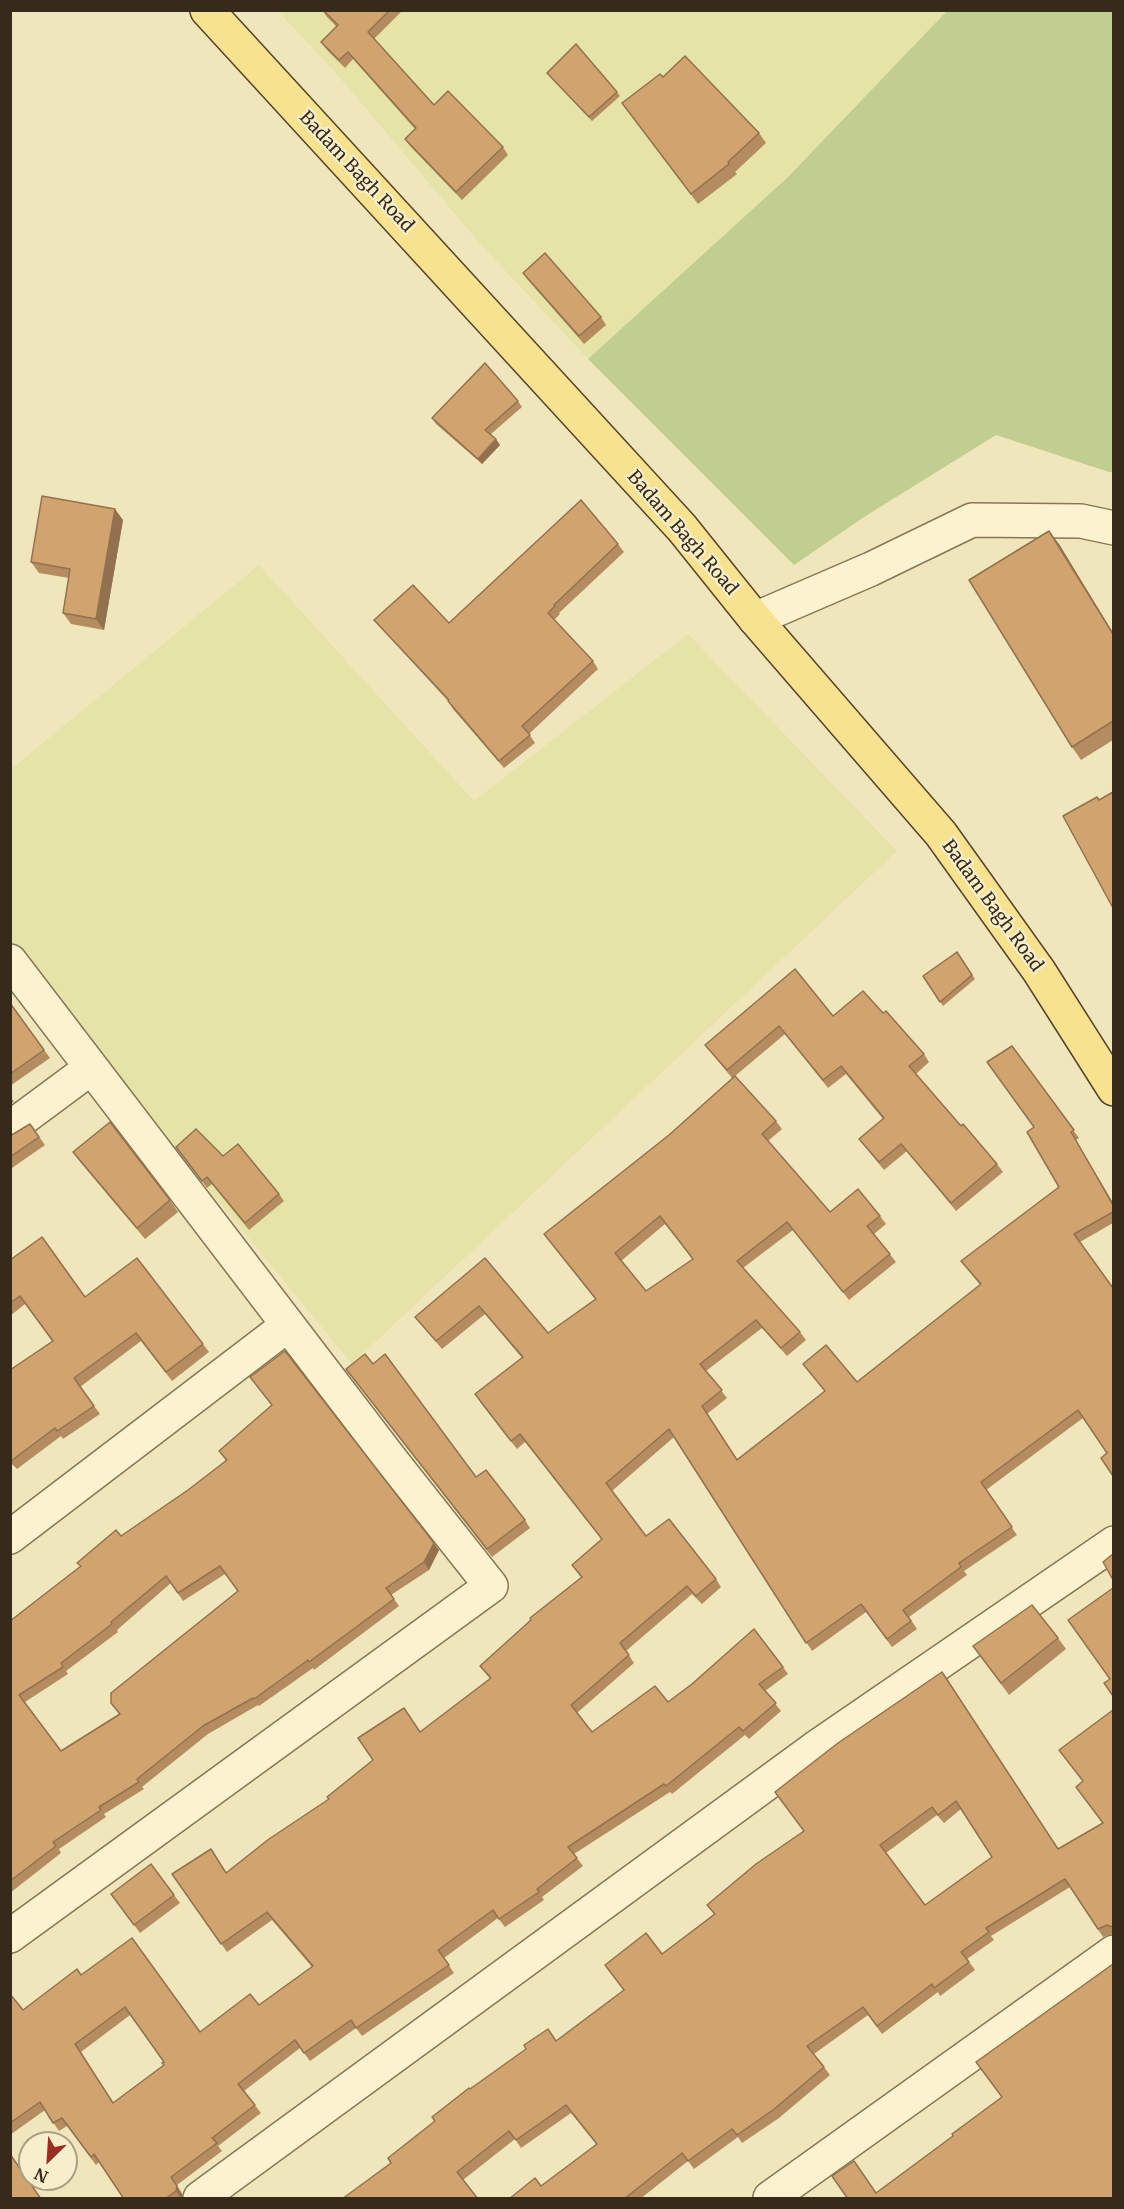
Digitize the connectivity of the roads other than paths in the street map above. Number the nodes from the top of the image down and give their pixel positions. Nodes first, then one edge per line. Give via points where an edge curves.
1 (207, 10) edge
2 (1113, 528) edge
3 (755, 619) junction
4 (10, 961) edge
5 (92, 1068) junction
6 (1113, 1089) edge
7 (10, 1128) edge
8 (288, 1325) junction
9 (10, 1537) edge
10 (1113, 1543) edge
11 (10, 1936) edge
12 (1113, 1952) edge
13 (200, 2199) edge
14 (770, 2199) edge

1 - 3 main road, Badam Bagh Road via 674,519
2 - 3 street via 1081,521 972,520 872,569
3 - 6 main road, Badam Bagh Road via 941,834 1040,971
4 - 5 street
5 - 7 street
5 - 8 street
8 - 9 street
8 - 11 street via 490,1586
10 - 13 street via 818,1746
12 - 14 street

